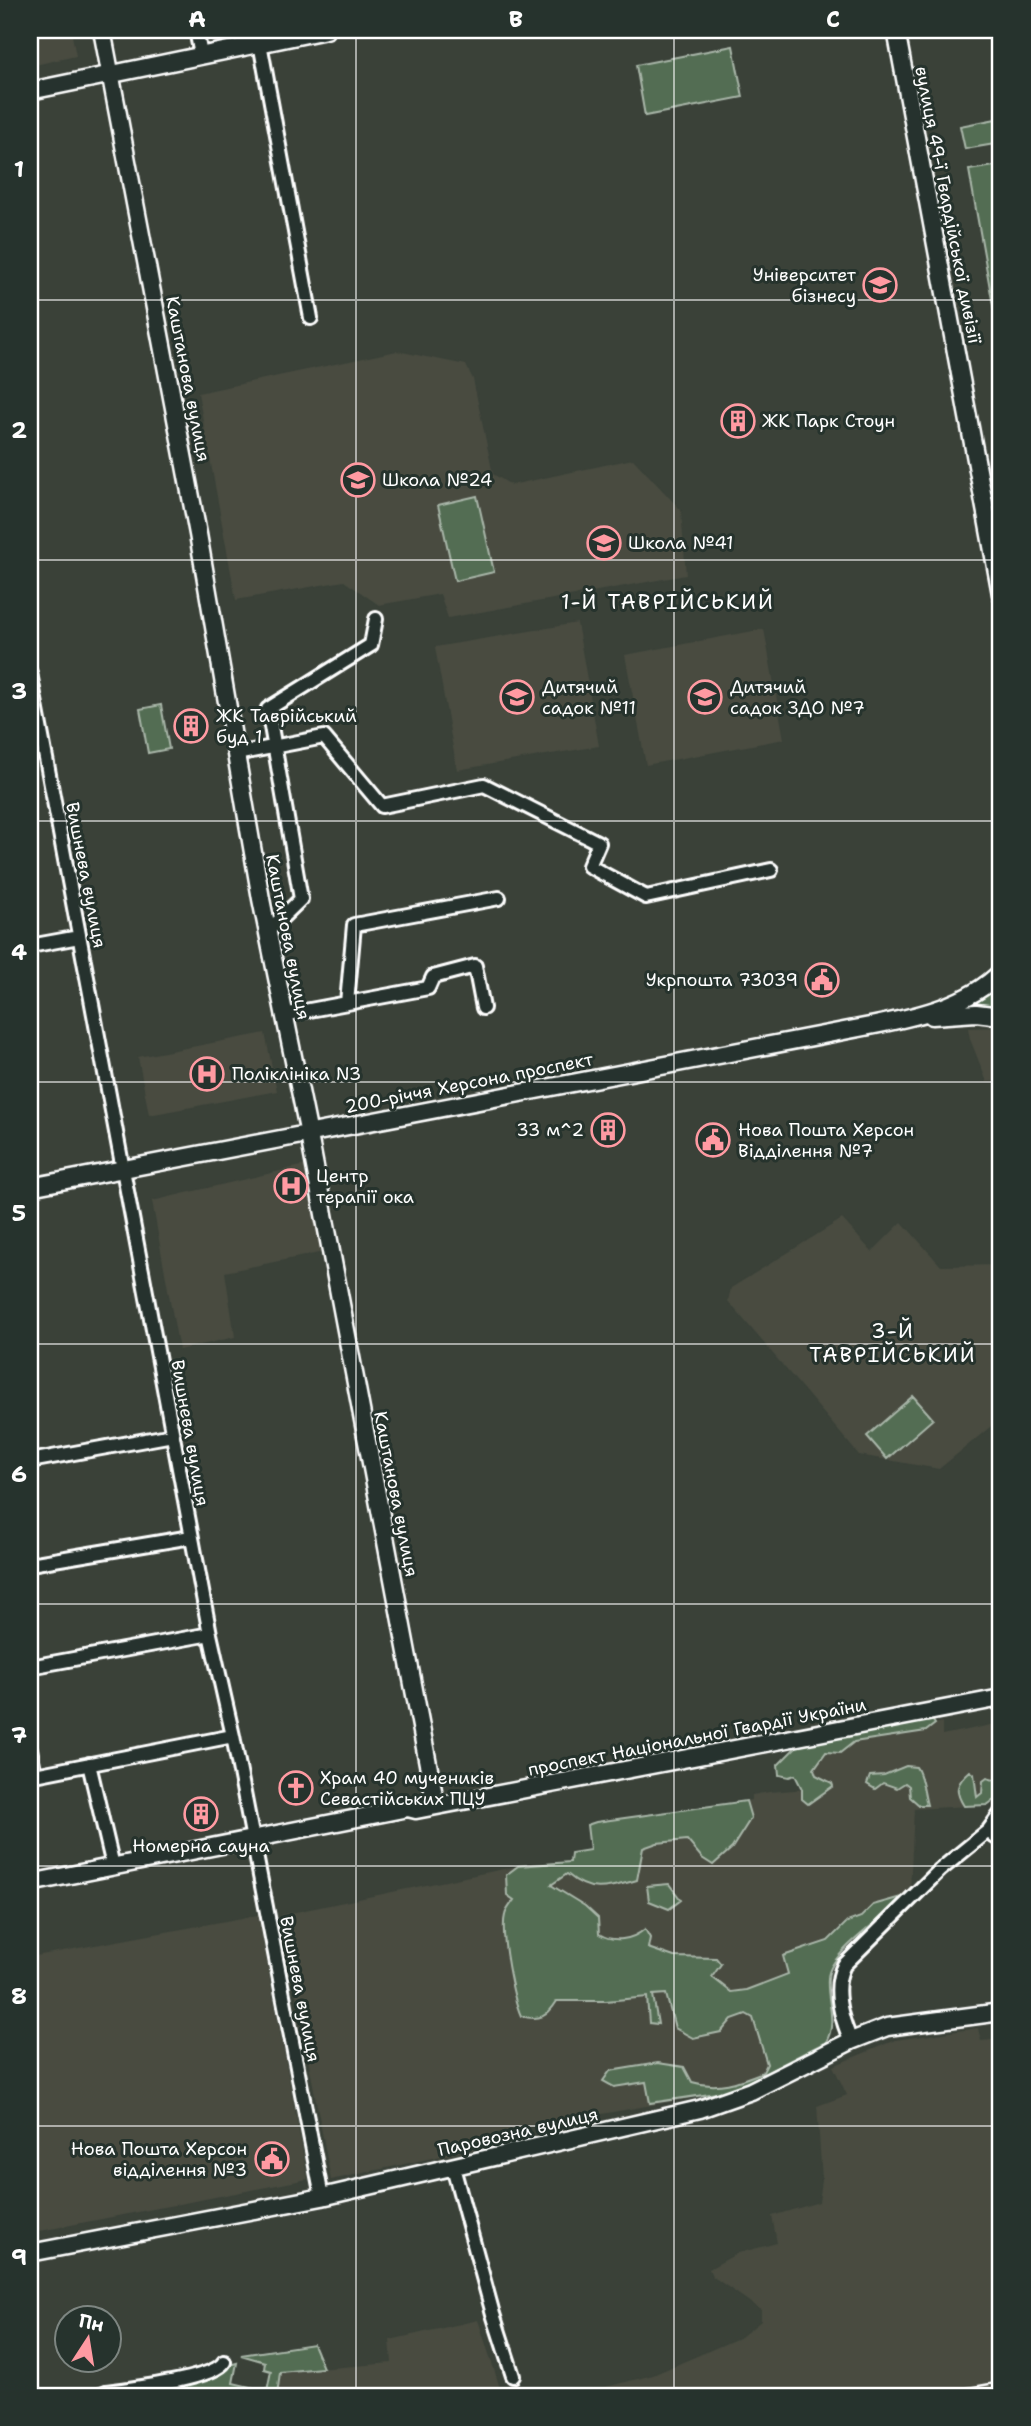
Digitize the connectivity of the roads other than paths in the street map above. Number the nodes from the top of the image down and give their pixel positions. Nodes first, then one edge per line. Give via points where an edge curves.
1 (102, 30) edge
2 (196, 30) edge
3 (326, 30) edge
4 (896, 30) edge
5 (287, 33) edge
6 (260, 43) junction
7 (201, 55) junction
8 (110, 75) junction
9 (30, 92) edge
10 (311, 318) dead end
11 (1001, 594) edge
12 (376, 619) dead end
13 (30, 673) edge
14 (274, 746) junction
15 (236, 754) junction
16 (771, 870) dead end
17 (499, 898) dead end
18 (267, 932) junction
19 (79, 937) junction
20 (30, 946) edge
21 (1001, 972) edge
22 (347, 1003) junction
23 (483, 1008) dead end
24 (283, 1015) junction
25 (915, 1016) junction
26 (1001, 1016) edge
27 (309, 1135) junction
28 (121, 1169) junction
29 (30, 1187) edge
30 (173, 1435) junction
31 (30, 1461) edge
32 (191, 1537) junction
33 (30, 1564) edge
34 (209, 1634) junction
35 (30, 1667) edge
36 (1001, 1698) edge
37 (233, 1736) junction
38 (30, 1749) edge
39 (89, 1764) junction
40 (32, 1775) edge
41 (436, 1805) junction
42 (1001, 1813) edge
43 (988, 1831) junction
44 (1001, 1838) edge
45 (253, 1839) junction
46 (113, 1866) junction
47 (30, 1884) edge
48 (1001, 2012) edge
49 (850, 2041) junction
50 (453, 2167) junction
51 (322, 2197) junction
52 (30, 2253) edge
53 (224, 2362) dead end
54 (513, 2376) dead end
55 (96, 2396) edge

1 - 8 street, Каштанова вулиця
2 - 7 street
3 - 5 street
4 - 11 street, вулиця 49-ї Гвардійської дивізії
5 - 6 street
6 - 7 street
6 - 10 street
7 - 8 street
8 - 9 street
8 - 15 street, Каштанова вулиця
12 - 14 street via 371,645 268,709
13 - 19 street, Вишнева вулиця
14 - 15 street
14 - 16 street via 324,737 382,806 484,785 599,844 589,866 646,897
14 - 18 street via 301,899
15 - 18 street, Каштанова вулиця
17 - 22 street via 355,925
18 - 24 street, Каштанова вулиця
19 - 20 street
19 - 28 street, Вишнева вулиця
21 - 25 street via 977,993
22 - 23 street via 428,988 433,977 475,966
22 - 24 street
24 - 27 street, Каштанова вулиця
25 - 26 street
25 - 27 street, 200-річчя Херсона проспект
27 - 28 street, 200-річчя Херсона проспект
27 - 41 street, Каштанова вулиця
28 - 29 street, 200-річчя Херсона проспект
28 - 30 street, Вишнева вулиця
30 - 31 street
30 - 32 street, Вишнева вулиця
32 - 33 street
32 - 34 street, Вишнева вулиця
34 - 35 street
34 - 37 street, Вишнева вулиця
36 - 41 street, проспект Національної Гвардії України
37 - 39 street
37 - 45 street, Вишнева вулиця
38 - 40 street
39 - 40 street
39 - 46 street
41 - 45 street, проспект Національної Гвардії України
42 - 43 street
43 - 44 street
43 - 49 street via 940,1870 844,1965 838,1987
45 - 46 street, проспект Національної Гвардії України
45 - 51 street, Вишнева вулиця
46 - 47 street, проспект Національної Гвардії України
48 - 49 street, Паровозна вулиця via 905,2024
49 - 50 street, Паровозна вулиця via 751,2091 700,2109
50 - 51 street, Паровозна вулиця
50 - 54 street
51 - 52 street, Паровозна вулиця
53 - 55 street via 187,2378

